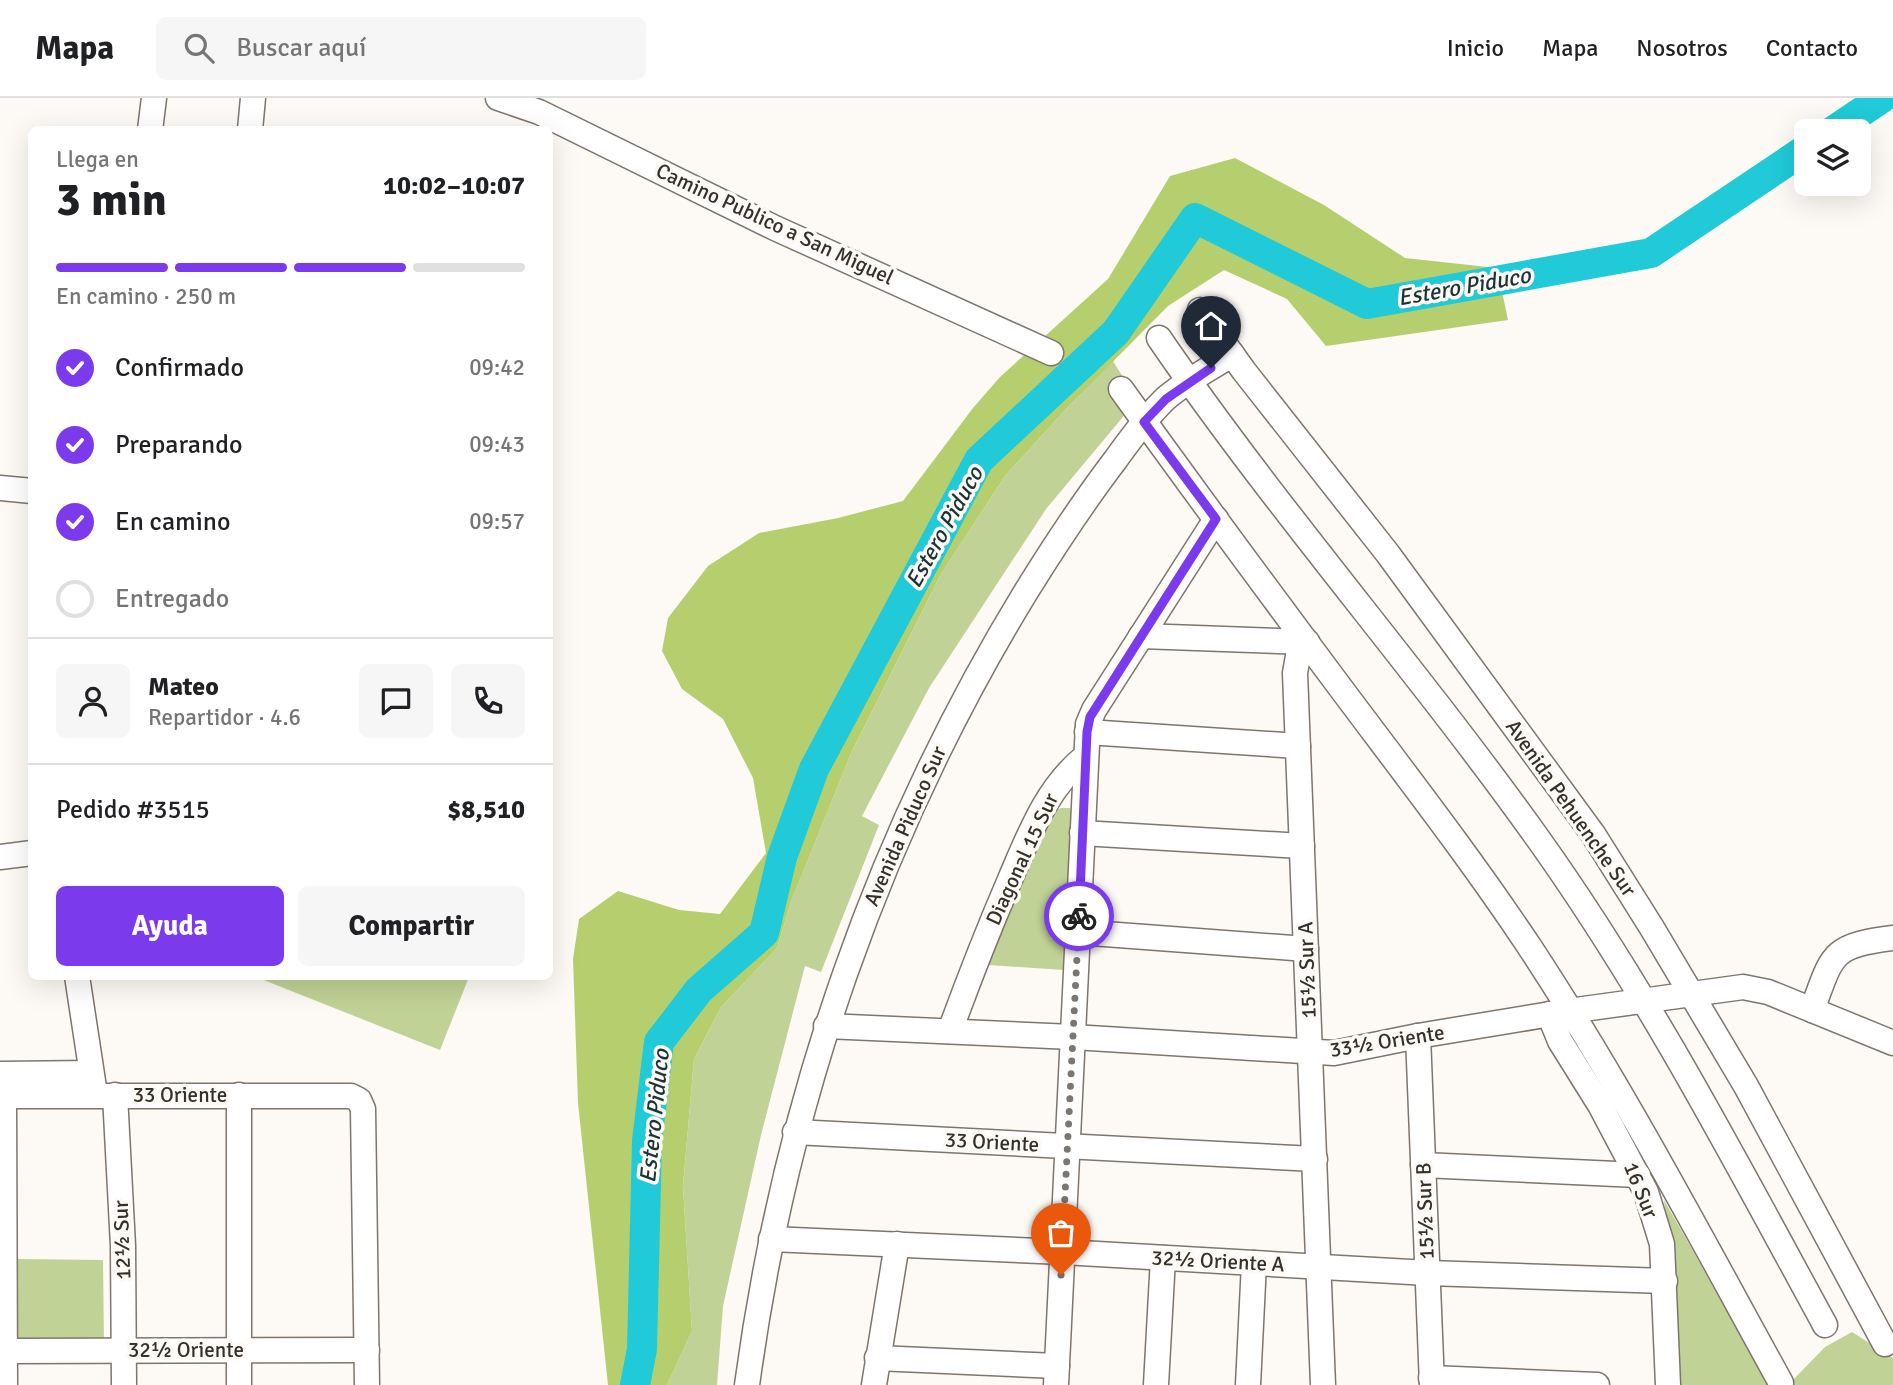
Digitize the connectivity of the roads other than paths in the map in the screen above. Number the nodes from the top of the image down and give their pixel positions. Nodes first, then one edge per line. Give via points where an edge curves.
1 (154, 98) edge
2 (253, 98) edge
3 (498, 98) edge
4 (150, 126) edge
5 (250, 126) edge
6 (1200, 310) dead end
7 (1159, 338) dead end
8 (1051, 353) dead end
9 (1232, 355) junction
10 (1189, 382) junction
11 (1121, 389) dead end
12 (1144, 422) junction
13 (0, 488) edge
14 (28, 491) edge
15 (1216, 519) junction
16 (1141, 636) junction
17 (1307, 642) junction
18 (1086, 744) junction
19 (1298, 746) junction
20 (1082, 833) junction
21 (1302, 846) junction
22 (28, 854) edge
23 (0, 857) edge
24 (1078, 932) junction
25 (1893, 938) edge
26 (1306, 949) junction
27 (78, 980) edge
28 (1691, 993) junction
29 (1644, 1001) junction
30 (1812, 1010) junction
31 (1559, 1013) junction
32 (826, 1026) junction
33 (950, 1031) junction
34 (1418, 1036) junction
35 (1073, 1037) junction
36 (1893, 1043) edge
37 (1310, 1051) junction
38 (100, 1087) junction
39 (1, 1089) edge
40 (239, 1095) junction
41 (795, 1132) junction
42 (1068, 1146) junction
43 (1315, 1159) junction
44 (1423, 1165) junction
45 (1638, 1175) junction
46 (771, 1239) junction
47 (897, 1244) junction
48 (1063, 1252) junction
49 (1163, 1258) junction
50 (1254, 1263) junction
51 (1319, 1267) junction
52 (1427, 1273) junction
53 (1664, 1281) junction
54 (1825, 1325) dead end
55 (1885, 1344) dead end
56 (124, 1350) junction
57 (239, 1350) junction
58 (367, 1350) junction
59 (5, 1351) junction
60 (877, 1358) junction
61 (1056, 1375) edge
62 (1432, 1382) edge
63 (1781, 1383) edge
64 (5, 1385) edge
65 (124, 1385) edge
66 (239, 1385) edge
67 (367, 1385) edge
68 (747, 1385) edge
69 (874, 1385) edge
70 (1156, 1385) edge
71 (1248, 1385) edge
72 (1323, 1385) edge
73 (1597, 1385) edge
74 (1668, 1385) edge

1 - 4 street
2 - 5 street
3 - 8 street, Camino Publico a San Miguel via 539,111 775,228
6 - 9 street, Avenida Pehuenche Sur
7 - 10 street
9 - 10 street, Avenida Piduco Sur
9 - 28 street, Avenida Pehuenche Sur via 1388,554 1586,824
10 - 12 street, Avenida Piduco Sur
10 - 29 street via 1471,747 1540,842
11 - 12 street
12 - 15 street
12 - 32 street, Avenida Piduco Sur via 1046,559 961,705 890,856
13 - 14 street
15 - 16 street, Diagonal 15 Sur
15 - 17 street
16 - 17 street
16 - 18 street, Diagonal 15 Sur via 1094,710
17 - 19 street, 15½ Sur A via 1296,664
17 - 31 street via 1445,825 1529,946
18 - 19 street
18 - 20 street
18 - 33 street, Diagonal 15 Sur via 1047,801 997,910
19 - 21 street, 15½ Sur A
20 - 21 street
20 - 24 street
21 - 26 street, 15½ Sur A
22 - 23 street
24 - 26 street
24 - 35 street
25 - 30 street via 1847,947 1831,960
26 - 37 street, 15½ Sur A
27 - 38 street, 12½ Sur
28 - 29 street, 33½ Oriente
28 - 30 street, 33½ Oriente via 1743,987
28 - 55 street, Avenida Pehuenche Sur
29 - 31 street, 33½ Oriente
29 - 54 street
30 - 36 street, 33½ Oriente
31 - 34 street, 33½ Oriente
31 - 45 street, 16 Sur via 1560,1041
31 - 63 street via 1692,1220
32 - 33 street, 33½ Oriente
32 - 41 street, Avenida Piduco Sur
33 - 35 street, 33½ Oriente
34 - 37 street, 33½ Oriente via 1350,1051
34 - 44 street, 15½ Sur B
35 - 37 street, 33½ Oriente
35 - 42 street
37 - 43 street, 15½ Sur A
38 - 39 street, 33 Oriente
38 - 40 street, 33 Oriente
38 - 56 street, 12½ Sur via 123,1246
39 - 59 street
40 - 57 street
40 - 58 street, 33 Oriente via 351,1096 359,1100 363,1109
41 - 42 street, 33 Oriente
41 - 46 street, Avenida Piduco Sur
42 - 43 street, 33 Oriente
42 - 48 street
43 - 51 street, 15½ Sur A
44 - 45 street
44 - 52 street, 15½ Sur B
45 - 53 street, 16 Sur via 1662,1244
46 - 47 street, 32½ Oriente A
46 - 68 street, Avenida Piduco Sur
47 - 48 street, 32½ Oriente A
47 - 60 street
48 - 49 street, 32½ Oriente A
48 - 61 street
49 - 50 street, 32½ Oriente A
49 - 70 street
50 - 51 street, 32½ Oriente A
50 - 71 street
51 - 52 street, 32½ Oriente A
51 - 72 street, 15½ Sur A
52 - 53 street, 32½ Oriente A
52 - 62 street, 15½ Sur B
53 - 74 street, 16 Sur
56 - 57 street, 32½ Oriente
56 - 59 street, 32½ Oriente
56 - 65 street, 12½ Sur
57 - 58 street, 32½ Oriente
57 - 66 street
58 - 67 street
59 - 64 street
60 - 61 street
60 - 69 street
62 - 73 street

